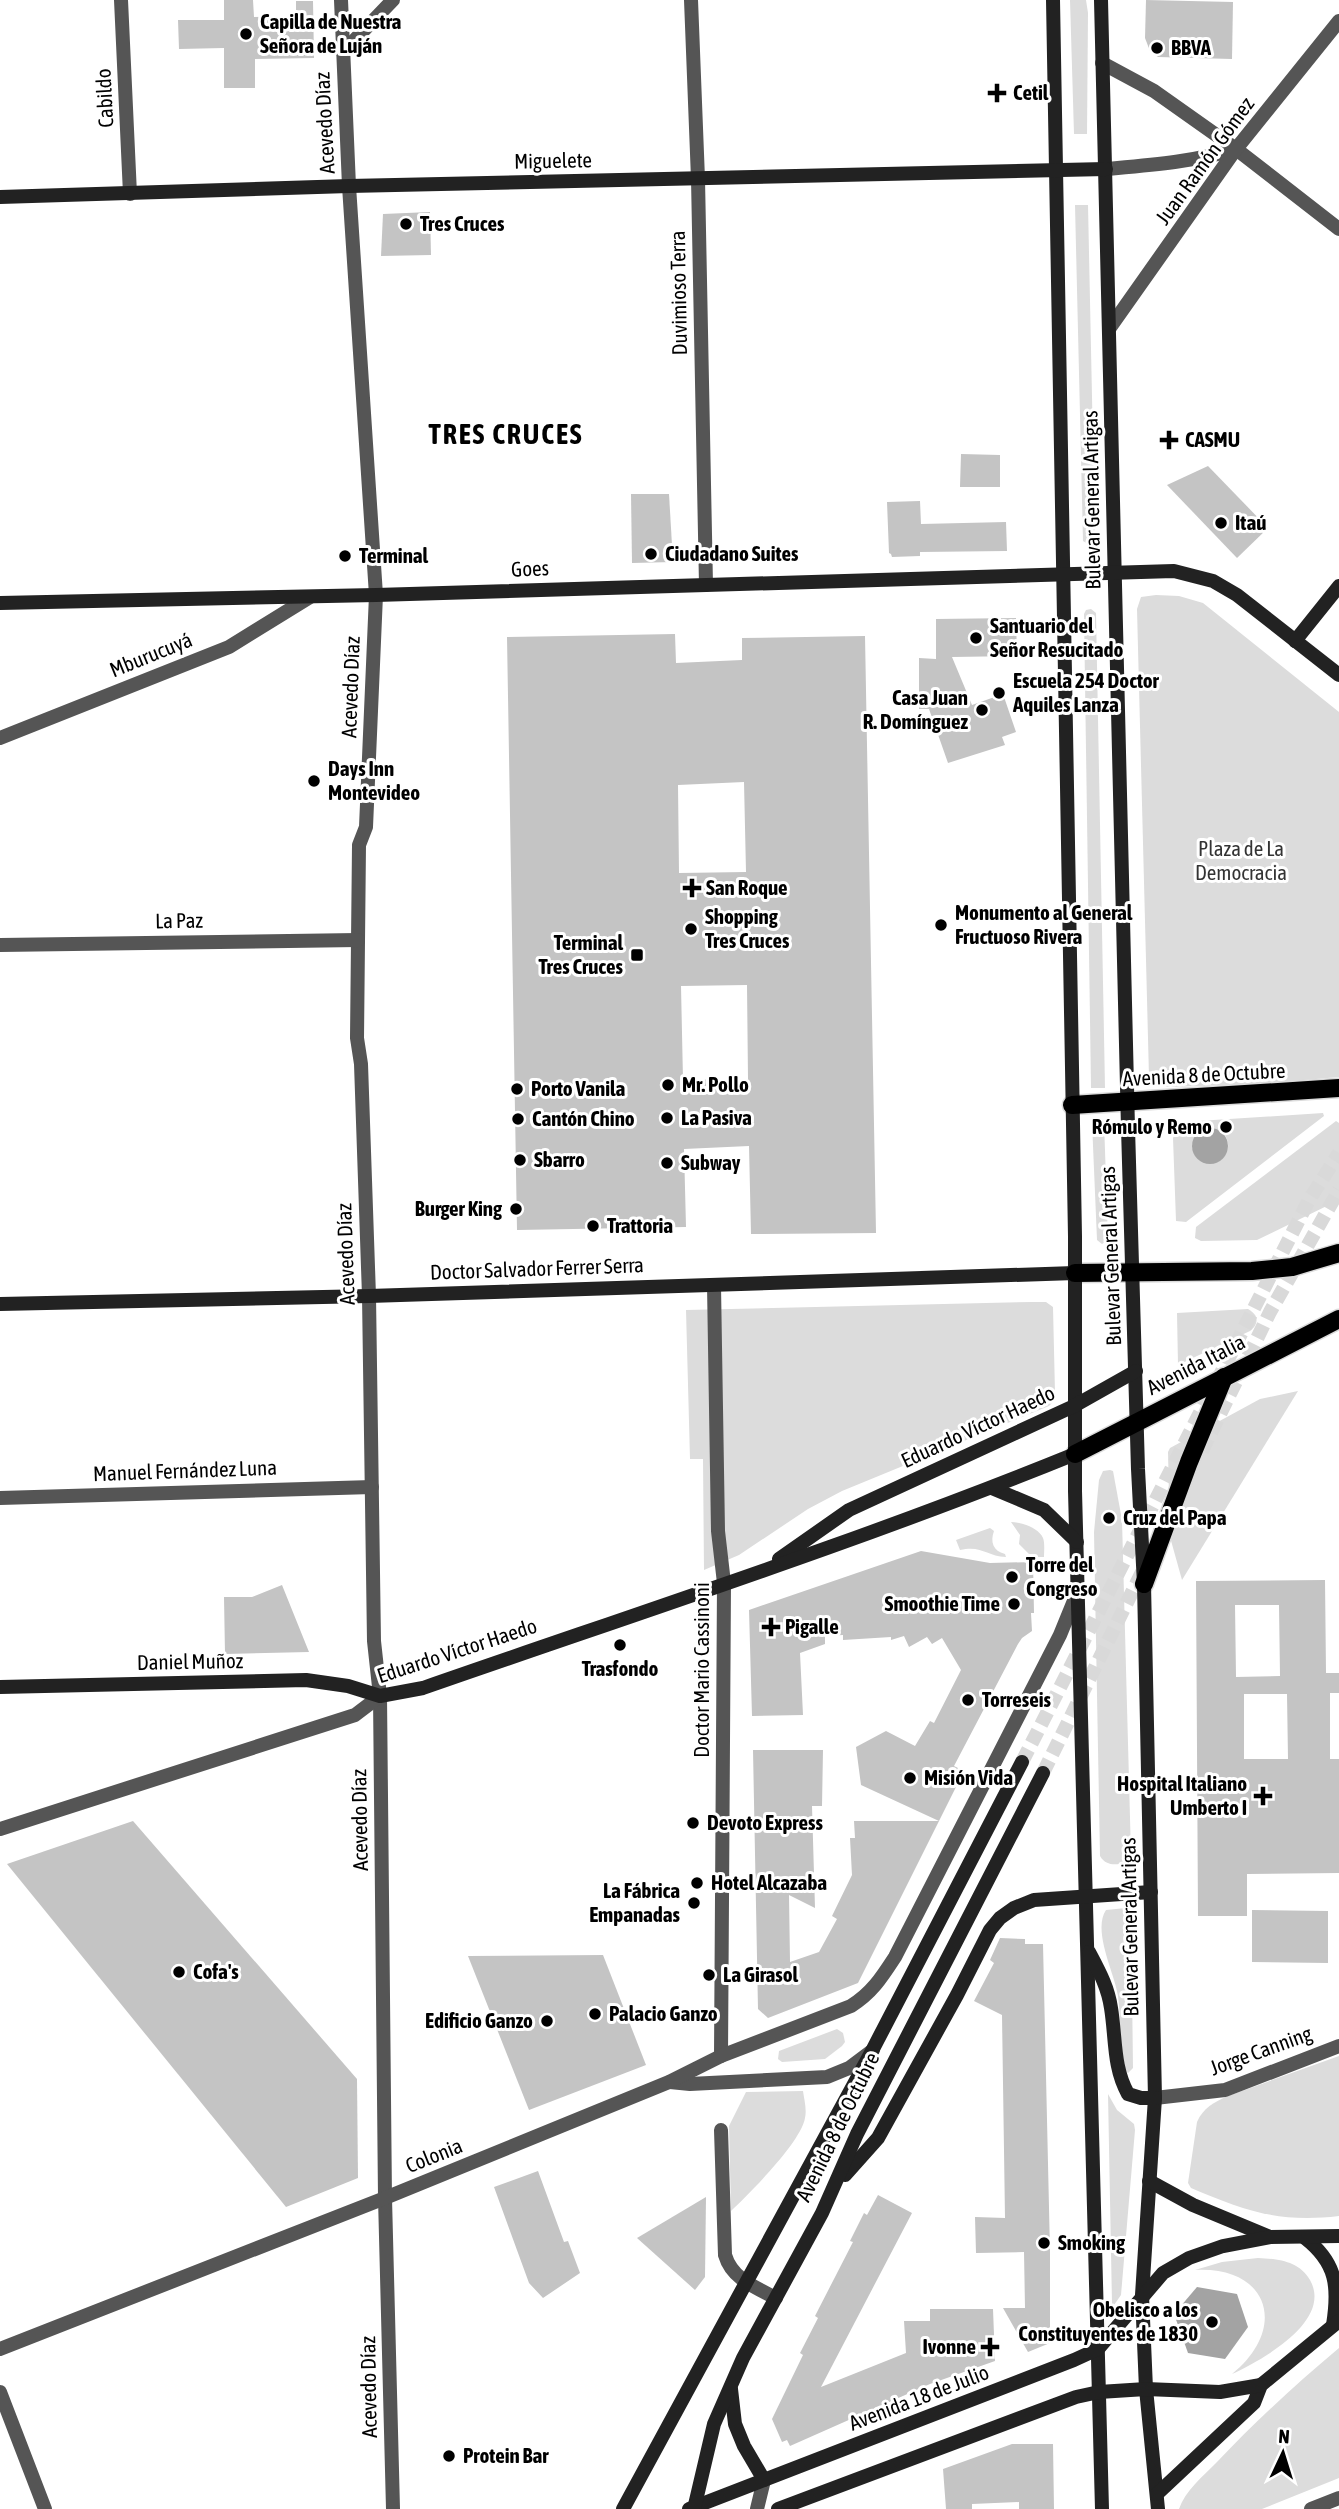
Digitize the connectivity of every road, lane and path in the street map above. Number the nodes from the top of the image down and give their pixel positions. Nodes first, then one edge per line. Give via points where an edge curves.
1 (121, 0) edge
2 (341, 0) edge
3 (393, 0) edge
4 (691, 0) edge
5 (1053, 0) edge
6 (1101, 0) edge
7 (1339, 21) edge
8 (343, 52) junction
9 (1102, 63) junction
10 (1236, 149) junction
11 (1106, 169) junction
12 (1056, 170) junction
13 (698, 179) junction
14 (349, 186) junction
15 (130, 194) junction
16 (0, 197) edge
17 (1339, 229) edge
18 (1109, 329) junction
19 (1114, 572) junction
20 (1062, 574) junction
21 (706, 584) junction
22 (1339, 586) edge
23 (376, 595) junction
24 (310, 597) junction
25 (0, 603) edge
26 (1295, 641) junction
27 (1339, 675) edge
28 (0, 738) edge
29 (358, 940) junction
30 (0, 945) edge
31 (1339, 1088) edge
32 (1127, 1102) junction
33 (1072, 1105) junction
34 (1339, 1253) edge
35 (1134, 1272) junction
36 (1075, 1273) junction
37 (713, 1285) junction
38 (369, 1296) junction
39 (0, 1304) edge
40 (1339, 1319) edge
41 (1136, 1371) junction
42 (1224, 1377) junction
43 (1074, 1406) junction
44 (1136, 1421) junction
45 (1075, 1454) junction
46 (372, 1487) junction
47 (992, 1488) junction
48 (0, 1498) edge
49 (1077, 1542) junction
50 (769, 1567) junction
51 (724, 1583) junction
52 (1144, 1584) junction
53 (1079, 1589) junction
54 (0, 1687) edge
55 (380, 1696) junction
56 (1021, 1762) tunnel mouth
57 (1043, 1773) tunnel mouth
58 (0, 1829) edge
59 (1151, 1892) junction
60 (1086, 1896) junction
61 (1088, 1951) junction
62 (1339, 2046) edge
63 (873, 2049) junction
64 (721, 2056) junction
65 (669, 2082) junction
66 (1155, 2098) junction
67 (721, 2130) dead end
68 (1149, 2181) junction
69 (837, 2184) junction
70 (385, 2198) junction
71 (1339, 2236) edge
72 (1270, 2237) junction
73 (1305, 2238) junction
74 (746, 2282) junction
75 (1142, 2295) junction
76 (776, 2298) junction
77 (1336, 2323) edge
78 (0, 2348) edge
79 (1098, 2349) junction
80 (1261, 2385) junction
81 (731, 2387) junction
82 (1146, 2389) junction
83 (0, 2392) edge
84 (1100, 2392) junction
85 (764, 2480) junction
86 (1339, 2498) edge
87 (1157, 2502) edge
88 (693, 2508) edge
89 (46, 2509) edge
90 (393, 2509) edge
91 (623, 2509) edge
92 (757, 2509) edge
93 (778, 2509) edge
94 (1102, 2509) edge
95 (1311, 2509) edge

1 - 15 street, Cabildo
2 - 8 street, Acevedo Díaz
3 - 8 street
4 - 13 street, Duvimioso Terra
5 - 12 main road, Bulevar General Artigas
6 - 9 main road, Bulevar General Artigas
7 - 10 street, Juan Ramón Gómez
8 - 14 street, Acevedo Díaz
9 - 10 street via 1154,91
9 - 11 main road, Bulevar General Artigas
10 - 11 street via 1173,164
10 - 17 street
10 - 18 street, Juan Ramón Gómez
11 - 12 main road, Miguelete
11 - 18 main road, Bulevar General Artigas
12 - 13 main road, Miguelete
12 - 20 main road, Bulevar General Artigas
13 - 14 main road, Miguelete
13 - 21 street, Duvimioso Terra
14 - 15 main road, Miguelete
14 - 23 street, Acevedo Díaz
15 - 16 main road, Miguelete
18 - 19 main road, Bulevar General Artigas
19 - 20 main road, Goes
19 - 26 main road, Goes via 1174,571 1213,581
19 - 32 main road, Bulevar General Artigas
20 - 21 main road, Goes
20 - 33 main road, Bulevar General Artigas
21 - 23 main road, Goes
22 - 26 main road
23 - 24 main road, Goes
23 - 29 street, Acevedo Díaz via 366,827 359,845
24 - 25 main road, Goes
24 - 28 street, Mburucuyá via 229,648
26 - 27 main road, Goes
29 - 30 street, La Paz
29 - 38 street, Acevedo Díaz via 356,1038 361,1064
31 - 32 main road, Avenida 8 de Octubre
32 - 33 main road, Avenida 8 de Octubre
32 - 35 main road, Bulevar General Artigas
33 - 36 main road, Bulevar General Artigas
34 - 35 main road via 1292,1267
35 - 36 main road
35 - 41 main road, Bulevar General Artigas
36 - 37 main road, Doctor Salvador Ferrer Serra
36 - 43 main road, Bulevar General Artigas
37 - 38 main road, Doctor Salvador Ferrer Serra
37 - 51 street, Doctor Mario Cassinoni via 718,1531
38 - 39 main road, Doctor Salvador Ferrer Serra
38 - 46 street, Acevedo Díaz
40 - 42 main road, Avenida Italia
41 - 43 main road, Eduardo Víctor Haedo
41 - 44 main road, Bulevar General Artigas
42 - 44 main road, Avenida Italia
42 - 52 main road
43 - 45 main road, Bulevar General Artigas
43 - 50 main road, Eduardo Víctor Haedo via 849,1510
44 - 45 main road, Avenida Italia
44 - 52 main road, Bulevar General Artigas
45 - 47 main road, Eduardo Víctor Haedo
45 - 49 main road, Bulevar General Artigas
46 - 48 street, Manuel Fernández Luna
46 - 55 street, Acevedo Díaz via 374,1641
47 - 49 main road via 1044,1510
47 - 50 main road, Eduardo Víctor Haedo
49 - 53 main road, Bulevar General Artigas
50 - 51 main road, Eduardo Víctor Haedo
51 - 55 main road, Eduardo Víctor Haedo via 423,1688
51 - 64 street, Doctor Mario Cassinoni
52 - 59 main road, Bulevar General Artigas
53 - 60 main road, Bulevar General Artigas
53 - 64 street, Colonia via 1044,1666 876,1987 851,2006
54 - 55 main road, Daniel Muñoz via 306,1680
55 - 58 street, Eduardo Víctor Haedo via 355,1715
55 - 70 street, Acevedo Díaz
56 - 63 main road, Avenida 8 de Octubre
57 - 69 main road, Avenida 8 de Octubre via 857,2134
59 - 60 main road
59 - 66 main road, Bulevar General Artigas
60 - 61 main road, Bulevar General Artigas
60 - 69 main road via 1034,1900 1014,1908 995,1924 877,2138
61 - 66 main road via 1104,1979 1111,2007 1119,2078 1128,2094
61 - 79 main road, Bulevar General Artigas
62 - 66 street, Jorge Canning via 1225,2090
63 - 65 street, Avenida 8 de Octubre via 849,2068 827,2077
63 - 74 main road, Avenida 8 de Octubre
64 - 65 street, Colonia
65 - 70 street, Colonia
66 - 68 main road, Bulevar General Artigas
67 - 74 street via 725,2255 729,2267
68 - 72 main road
68 - 75 main road, Bulevar General Artigas
69 - 76 main road, Avenida 8 de Octubre
70 - 78 street, Colonia
70 - 90 street, Acevedo Díaz
71 - 73 main road
72 - 73 main road
72 - 75 main road via 1189,2258 1163,2273
73 - 77 main road via 1327,2259 1336,2295
74 - 76 street
74 - 91 main road, Avenida 8 de Octubre
75 - 79 main road, Avenida 18 de Julio
75 - 82 main road, Bulevar General Artigas
76 - 81 main road, Avenida 8 de Octubre
77 - 80 main road
79 - 84 main road, Bulevar General Artigas
79 - 85 main road, Avenida 18 de Julio
80 - 82 main road via 1220,2392
80 - 87 main road via 1254,2403
81 - 85 main road via 735,2424
81 - 88 main road, Avenida 8 de Octubre via 714,2424
82 - 84 main road
82 - 87 main road, Bulevar General Artigas
83 - 89 street
84 - 93 main road
84 - 94 main road, Bulevar General Artigas
85 - 88 main road, Avenida 18 de Julio
85 - 92 street
86 - 95 street

